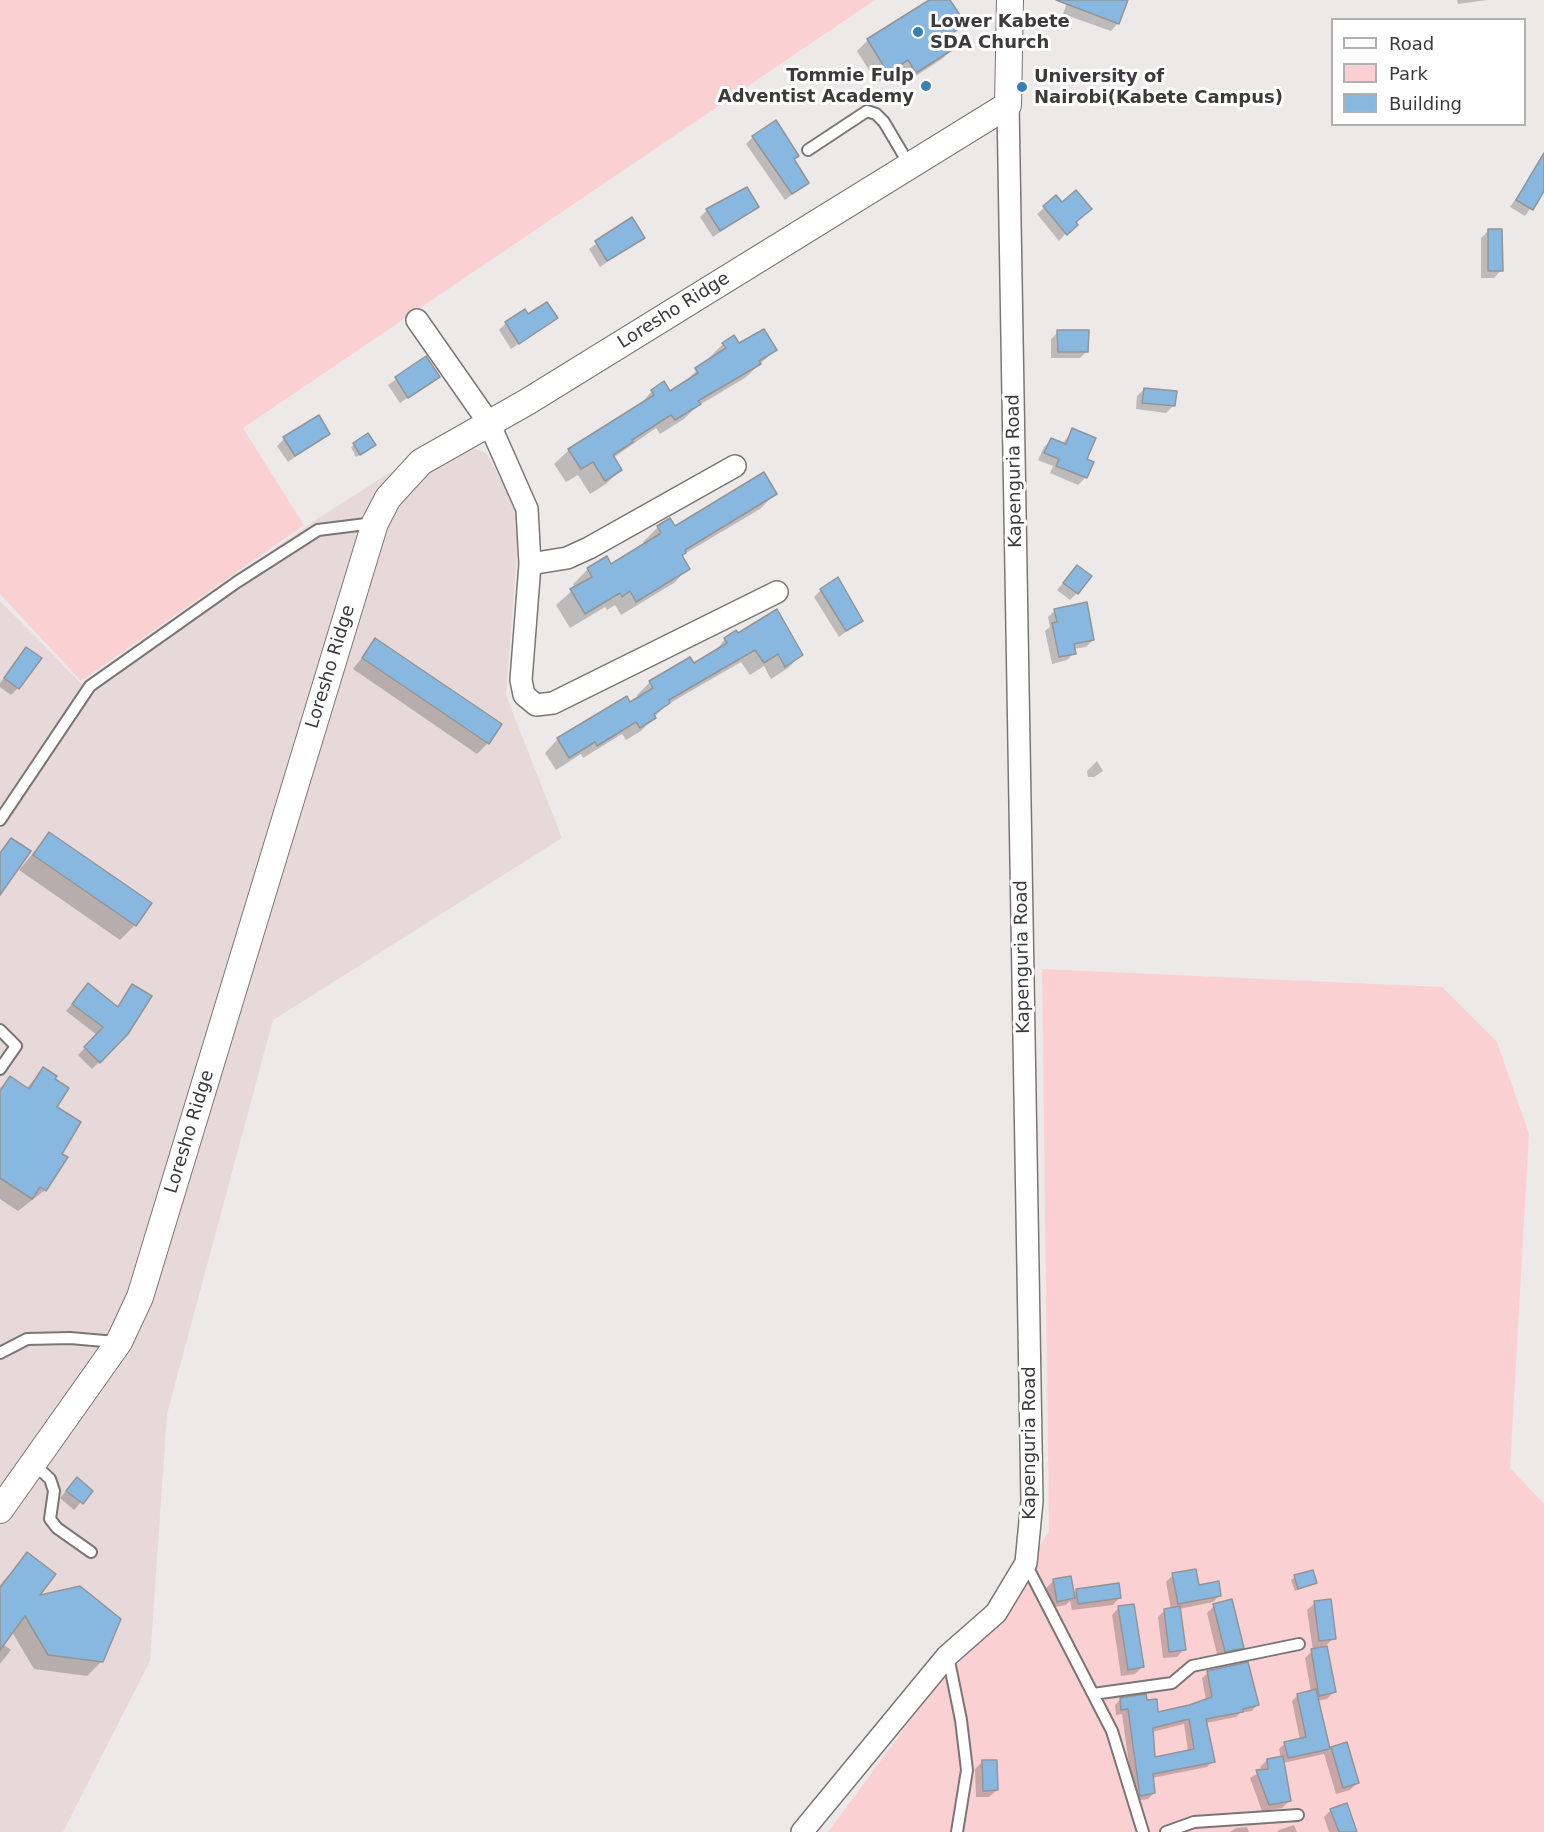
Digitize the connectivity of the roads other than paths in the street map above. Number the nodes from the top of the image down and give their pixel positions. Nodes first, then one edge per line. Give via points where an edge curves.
1 (1010, 0) edge
2 (1008, 105) junction
3 (808, 150) dead end
4 (910, 166) junction
5 (417, 320) dead end
6 (489, 423) junction
7 (735, 466) dead end
8 (375, 523) junction
9 (530, 564) junction
10 (777, 592) dead end
11 (0, 820) edge
12 (0, 1030) edge
13 (0, 1069) edge
14 (119, 1342) junction
15 (0, 1353) edge
16 (34, 1464) junction
17 (0, 1510) edge
18 (91, 1552) dead end
19 (1026, 1563) junction
20 (1299, 1644) dead end
21 (947, 1656) junction
22 (1093, 1694) junction
23 (1298, 1815) dead end
24 (802, 1832) edge
25 (957, 1832) edge
26 (1143, 1832) edge
27 (1166, 1832) edge

1 - 2 street, Kapenguria Road
2 - 4 street, Loresho Ridge
2 - 19 street, Kapenguria Road via 1032,1501
3 - 4 lane via 867,111 884,122
4 - 6 street, Loresho Ridge
5 - 6 street
6 - 8 street, Loresho Ridge via 421,462 388,498
6 - 9 street via 526,509
7 - 9 street via 589,548 567,558
8 - 11 lane via 318,530 90,686
8 - 14 street, Loresho Ridge via 140,1297
9 - 10 street via 521,680 524,695 536,705 553,704
12 - 13 lane via 16,1047
14 - 15 lane via 27,1339
14 - 16 street, Loresho Ridge
16 - 17 street, Loresho Ridge
16 - 18 lane via 50,1479 54,1491 50,1519
19 - 21 street, Kapenguria Road via 996,1613
19 - 22 lane
20 - 22 lane via 1192,1665 1172,1683
21 - 24 street, Kapenguria Road
21 - 25 lane via 967,1770
22 - 26 lane via 1112,1731
23 - 27 lane via 1194,1822

